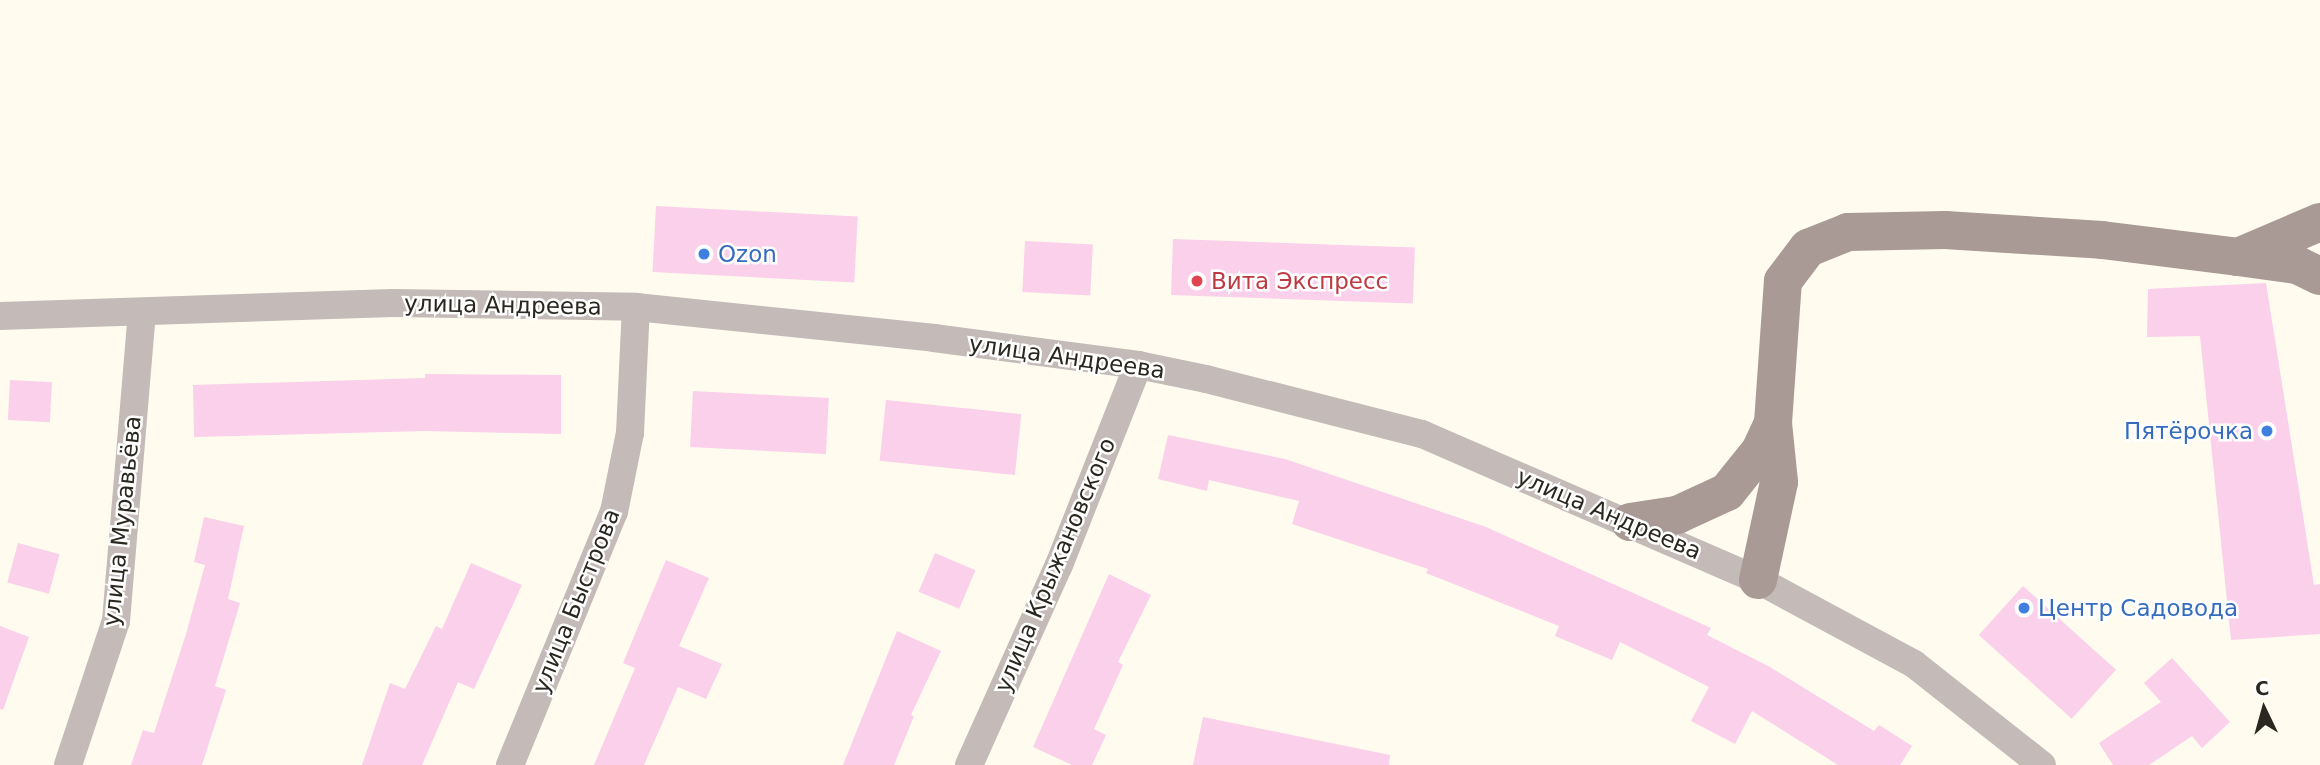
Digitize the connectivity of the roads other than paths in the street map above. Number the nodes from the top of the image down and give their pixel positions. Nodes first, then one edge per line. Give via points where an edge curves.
1 (2320, 222) edge
2 (2238, 257) junction
3 (2320, 276) edge
4 (636, 307) junction
5 (142, 313) junction
6 (0, 316) edge
7 (1138, 365) junction
8 (1773, 423) junction
9 (1630, 522) junction
10 (1758, 580) junction
11 (68, 765) edge
12 (510, 765) edge
13 (969, 765) edge
14 (2042, 765) edge

1 - 2 street
2 - 3 street via 2297,265
2 - 8 street via 2102,240 1945,230 1848,232 1808,248 1783,281
4 - 5 street, улица Андреева via 393,303
4 - 7 street, улица Андреева
4 - 12 street, улица Быстрова via 630,433 614,512
5 - 6 street, улица Андреева
5 - 11 street, улица Муравьёва via 116,621
7 - 9 street, улица Андреева via 1422,435
7 - 13 street, улица Крыжановского via 1059,565
8 - 9 street via 1760,450 1727,492 1677,515
8 - 10 street via 1779,482
9 - 10 street, улица Андреева
10 - 14 street, улица Андреева via 1913,664

